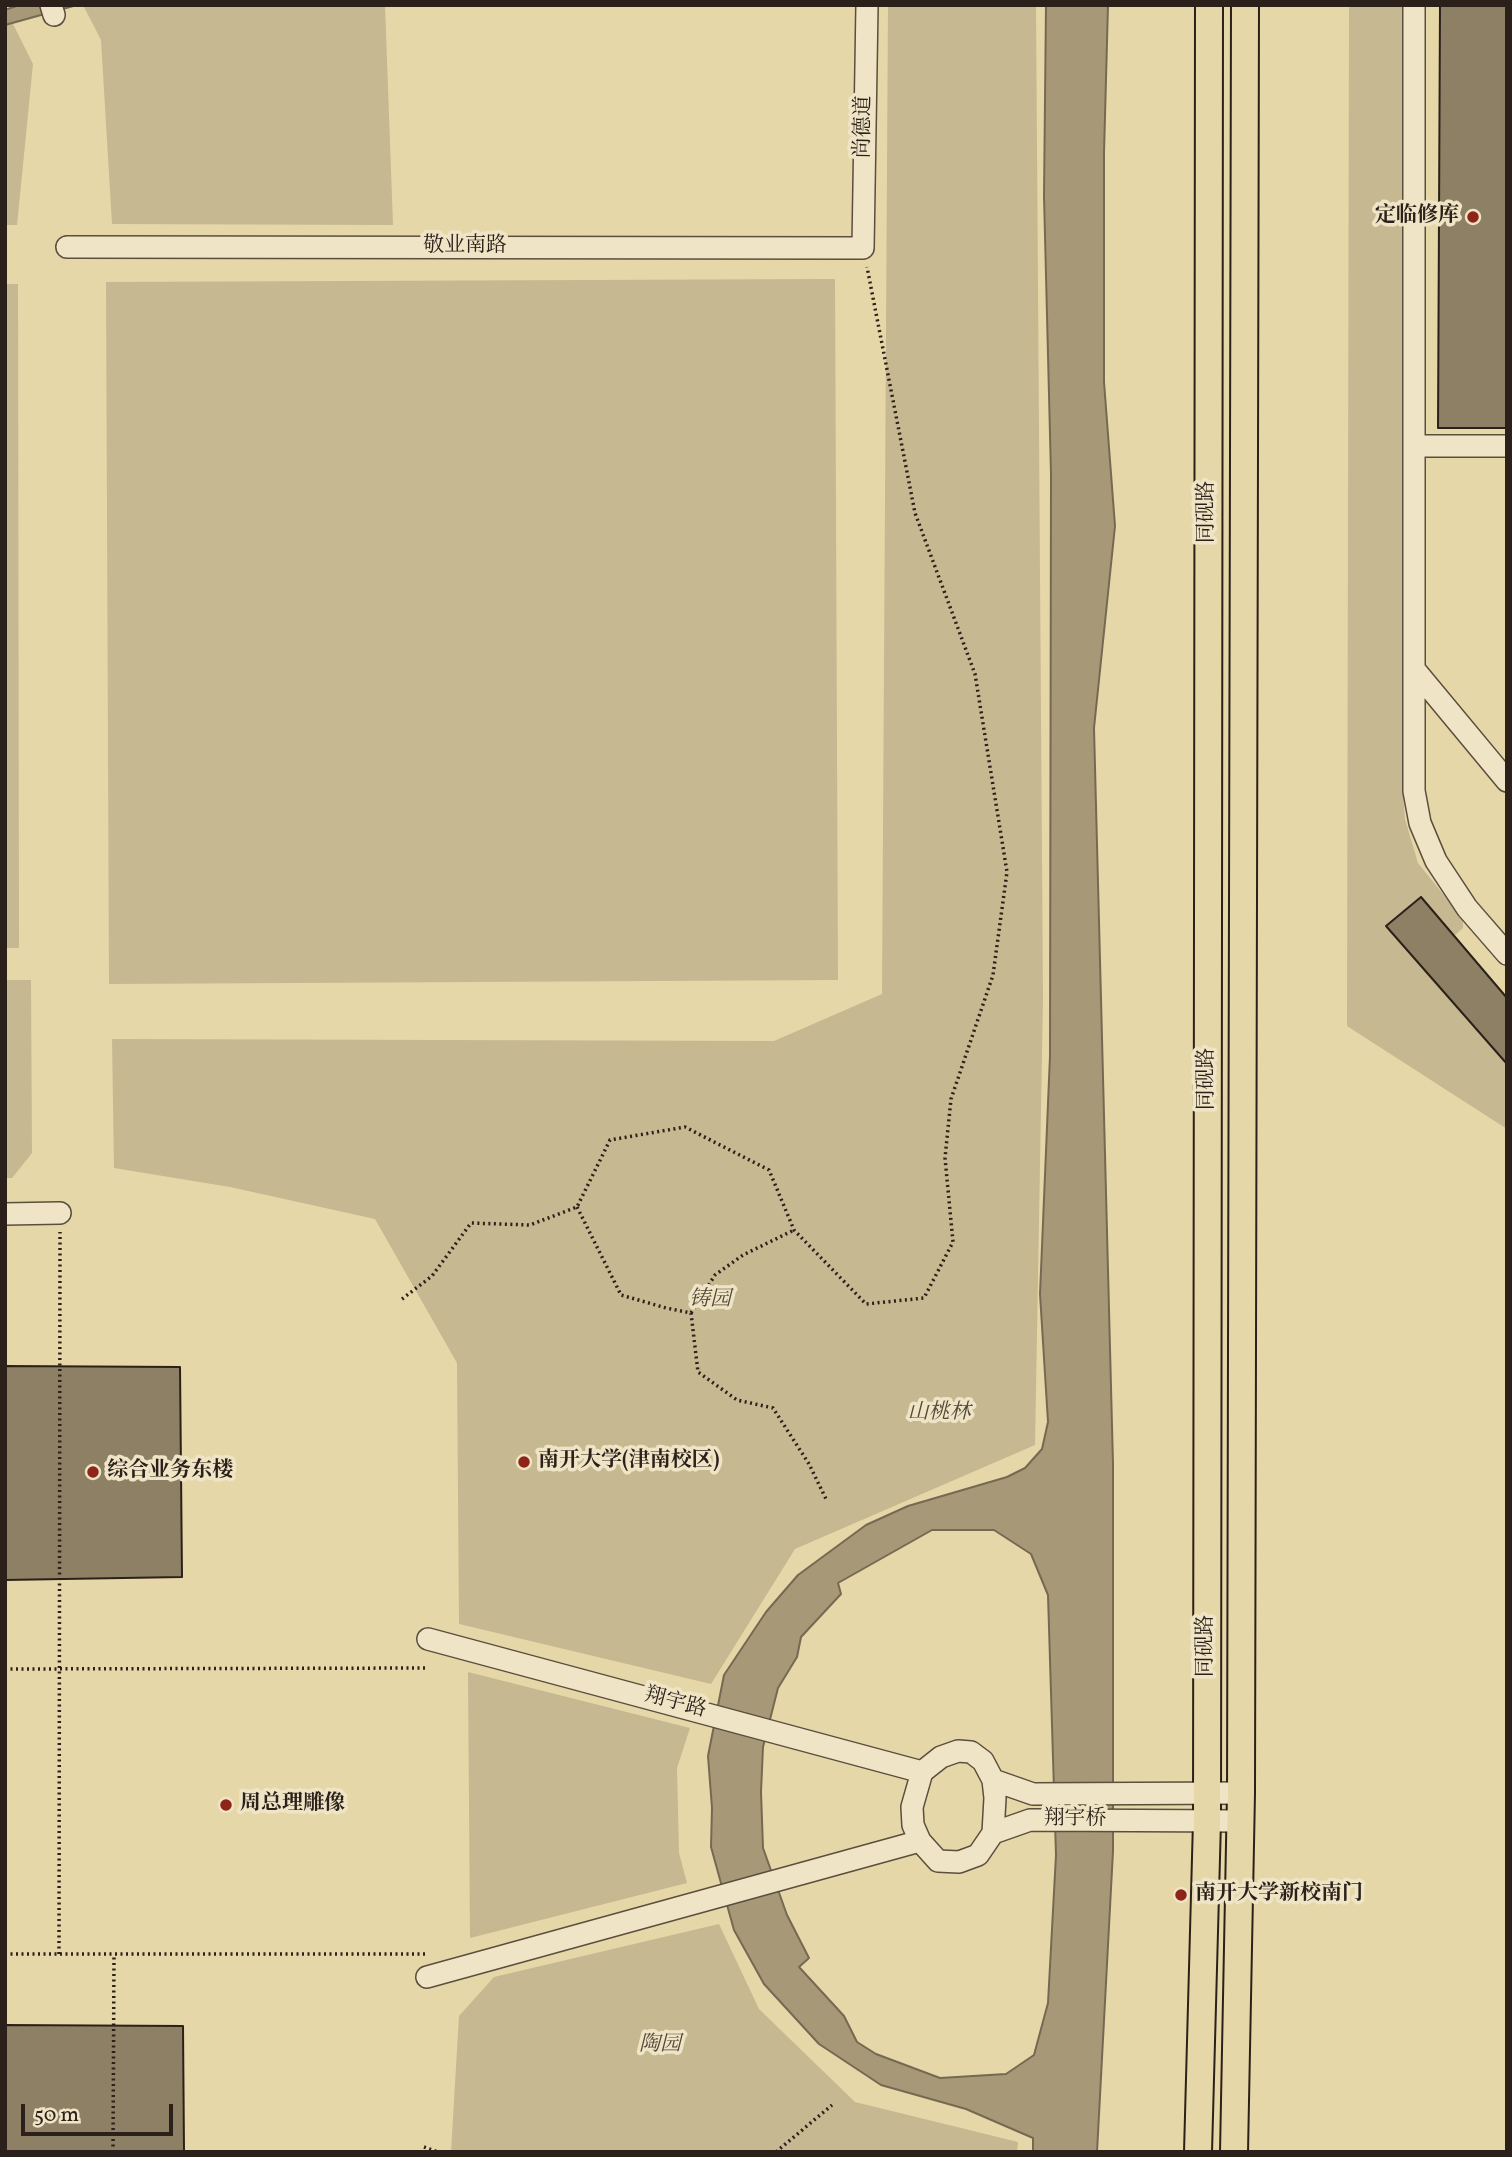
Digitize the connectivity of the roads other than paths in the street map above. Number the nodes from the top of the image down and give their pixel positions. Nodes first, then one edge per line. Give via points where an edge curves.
1 (867, 5) edge
2 (1209, 5) edge
3 (1245, 5) edge
4 (1414, 5) edge
5 (67, 247) dead end
6 (863, 248) joint
7 (1414, 446) junction
8 (1507, 446) edge
9 (1414, 669) junction
10 (1507, 781) edge
11 (1507, 954) edge
12 (60, 1213) road end
13 (5, 1214) edge
14 (428, 1639) dead end
15 (922, 1772) junction
16 (993, 1780) junction
17 (1207, 1792) junction
18 (1241, 1793) junction
19 (1207, 1821) junction
20 (1241, 1821) junction
21 (993, 1833) junction
22 (920, 1842) junction
23 (427, 1977) dead end
24 (1198, 2152) edge
25 (1234, 2152) edge

1 - 6 street, 尚德道
2 - 17 main road, 同砚路
3 - 18 main road, 同砚路
4 - 7 street
5 - 6 street, 敬业南路
7 - 8 street
7 - 9 street
9 - 10 street
9 - 11 street via 1414,792 1420,823 1436,861 1466,908
12 - 13 street
14 - 15 street, 翔宇路
15 - 16 street via 941,1757 971,1752 984,1761
15 - 22 street via 912,1807
16 - 17 street, 翔宇桥 via 1033,1794
16 - 21 street
17 - 18 street, 翔宇桥
17 - 19 main road, 同砚路
18 - 20 main road, 同砚路
19 - 20 street, 翔宇桥
19 - 21 street, 翔宇桥 via 1030,1820
19 - 24 main road, 同砚路
20 - 25 main road, 同砚路
21 - 22 street via 978,1855 959,1862 937,1861
22 - 23 street

